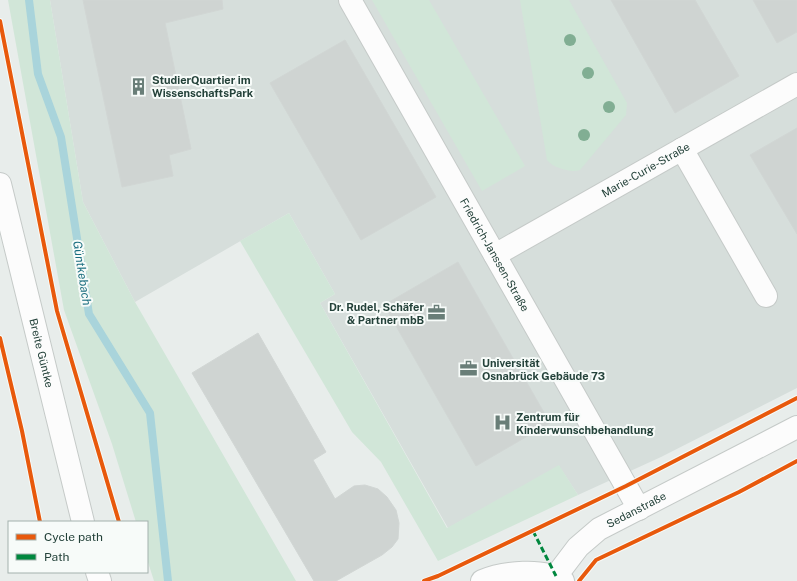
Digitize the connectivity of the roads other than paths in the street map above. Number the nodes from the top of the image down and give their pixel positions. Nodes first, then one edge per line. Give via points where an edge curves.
1 (350, 0) edge
2 (797, 84) edge
3 (682, 149) junction
4 (0, 184) edge
5 (495, 255) junction
6 (766, 296) dead end
7 (797, 427) edge
8 (638, 509) junction
9 (83, 521) edge
10 (559, 579) edge
11 (482, 581) edge

1 - 5 street, Friedrich-Janssen-Straße
2 - 3 street, Marie-Curie-Straße
3 - 5 street, Marie-Curie-Straße
3 - 6 street
4 - 9 street, Breite Güntke
5 - 8 street, Friedrich-Janssen-Straße
7 - 8 street, Sedanstraße
8 - 10 street, Sedanstraße via 599,529 578,547
10 - 11 street, Sedanstraße via 522,572

